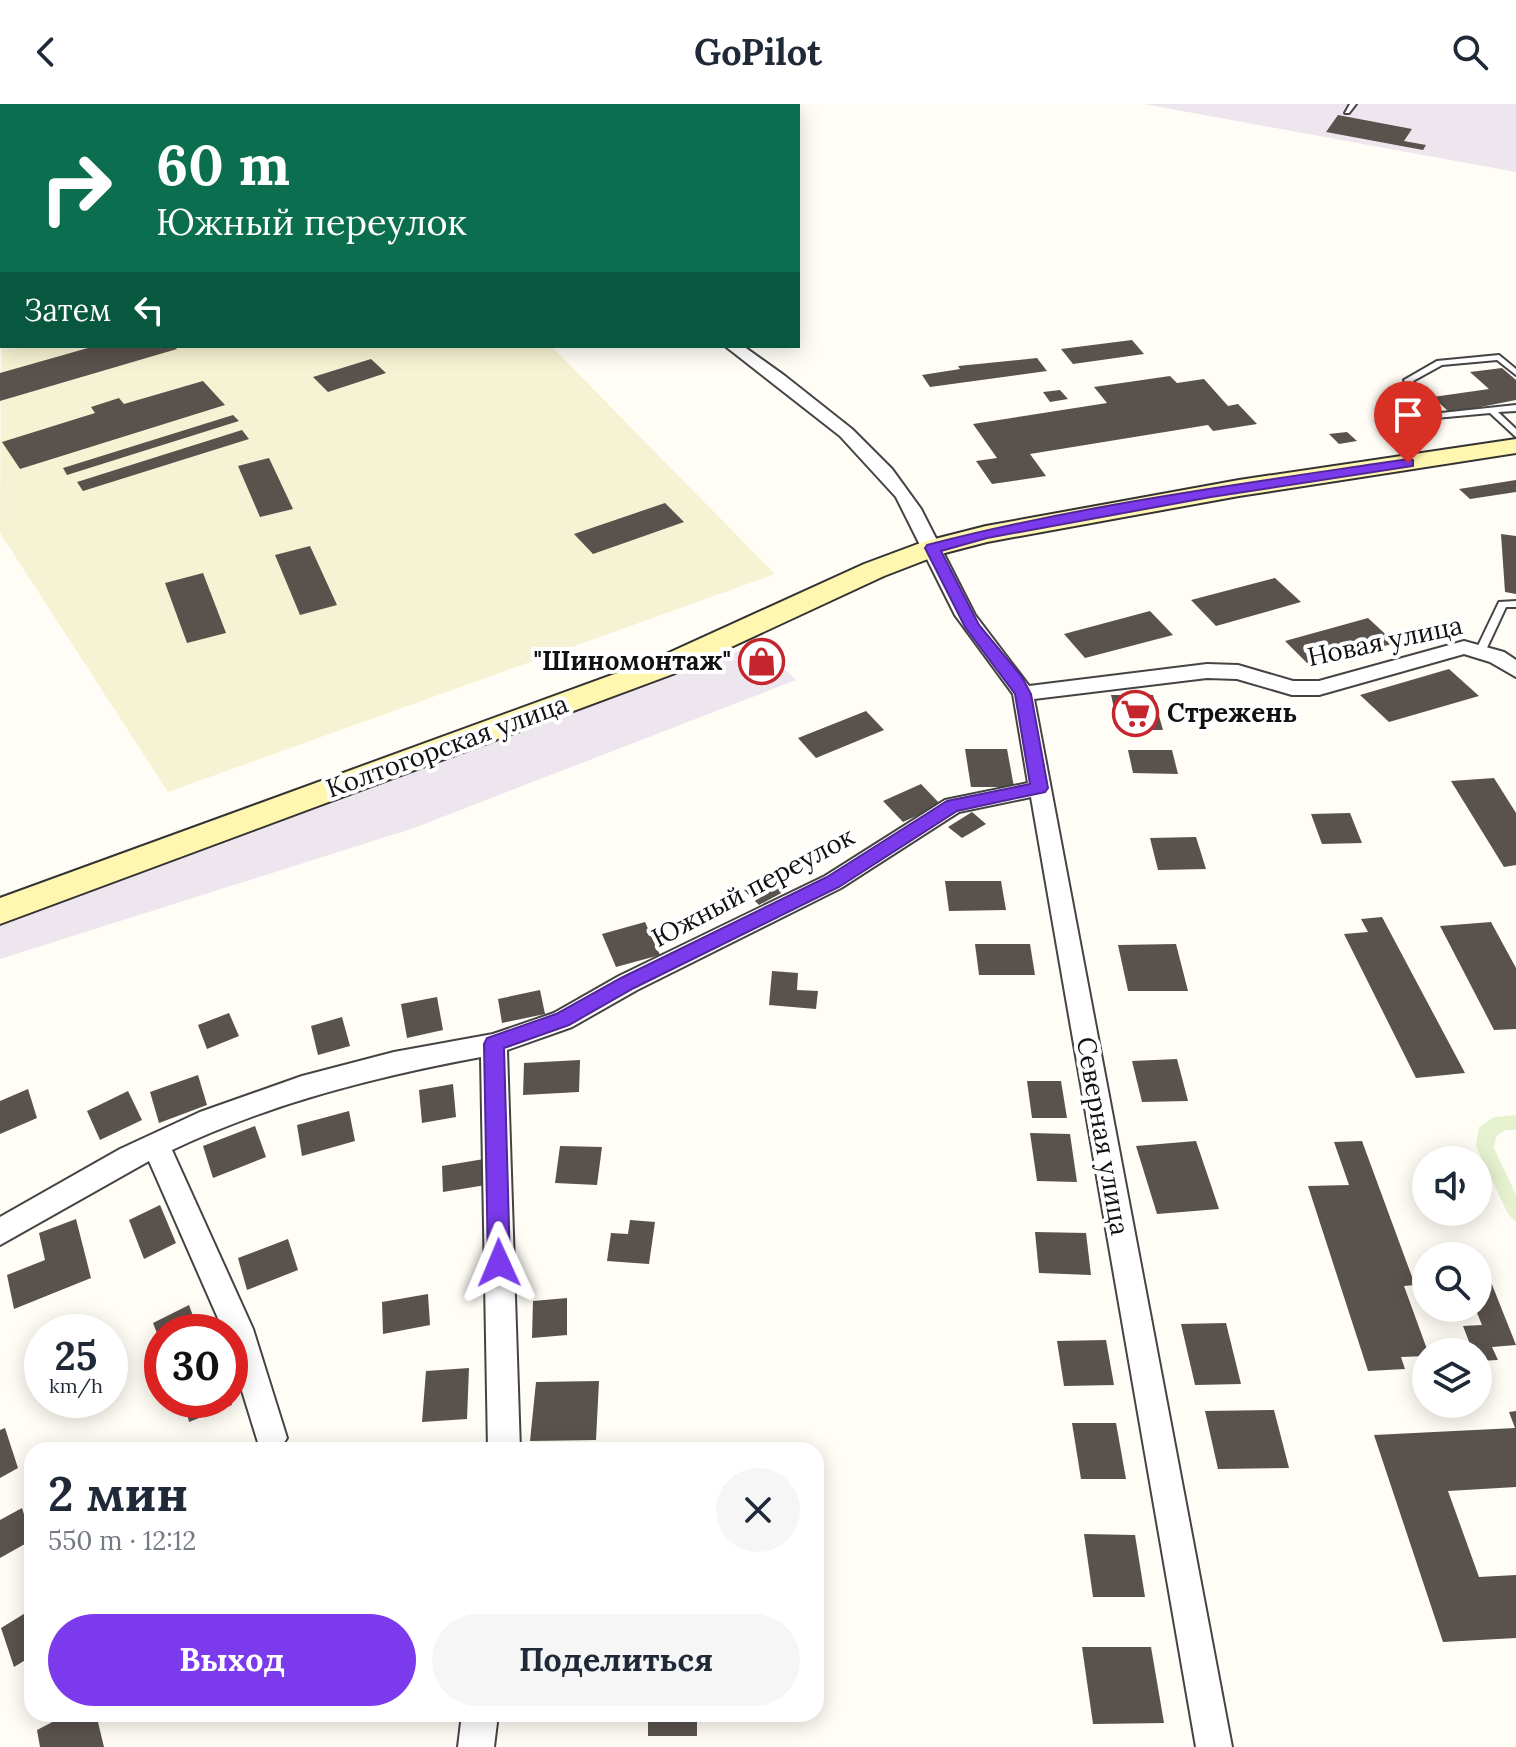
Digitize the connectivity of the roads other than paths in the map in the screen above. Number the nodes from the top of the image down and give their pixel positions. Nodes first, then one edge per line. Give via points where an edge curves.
1 (1353, 104) edge
2 (1347, 112) dead end
3 (736, 348) edge
4 (1516, 373) edge
5 (1516, 408) edge
6 (1493, 412) junction
7 (1516, 434) edge
8 (1516, 446) edge
9 (932, 548) junction
10 (1516, 604) edge
11 (1481, 650) junction
12 (1516, 670) edge
13 (1023, 694) junction
14 (1039, 788) junction
15 (0, 911) edge
16 (494, 1044) junction
17 (156, 1145) junction
18 (0, 1232) edge
19 (271, 1438) dead end
20 (504, 1442) edge
21 (479, 1722) edge
22 (476, 1747) edge
23 (1214, 1747) edge

1 - 2 lane
3 - 9 street, Северная улица via 827,415 875,460 904,497
4 - 6 lane via 1499,357 1440,363 1408,380 1439,416
5 - 6 lane
6 - 7 lane
8 - 9 main road, Колтогорская улица via 1239,488
9 - 13 street, Северная улица via 972,627
9 - 15 main road, Колтогорская улица via 663,667
10 - 11 lane via 1502,604
11 - 12 street, Новая улица
11 - 13 street, Новая улица via 1464,647 1319,688 1292,688 1238,672 1207,671
13 - 14 street, Северная улица
14 - 16 street, Южный переулок via 953,806 833,882 563,1020
14 - 23 street, Северная улица
16 - 17 street, Южный переулок via 302,1087
16 - 20 street
17 - 18 street, Южный переулок
17 - 19 street via 238,1329
21 - 22 street

